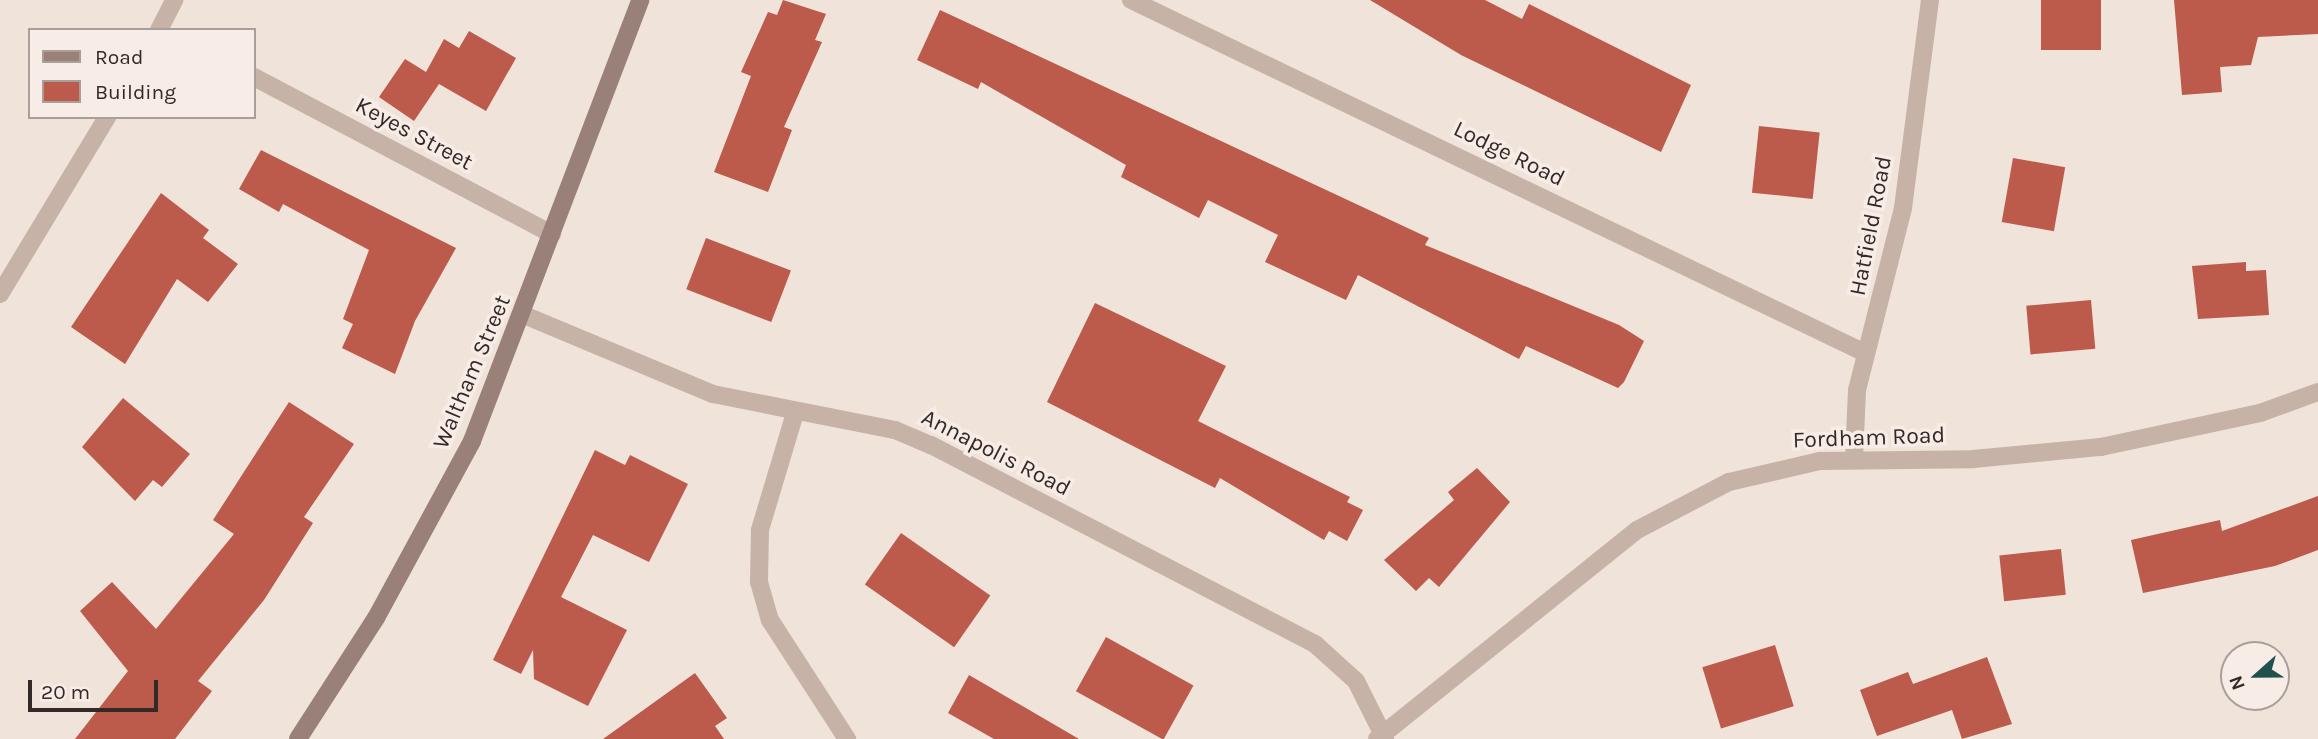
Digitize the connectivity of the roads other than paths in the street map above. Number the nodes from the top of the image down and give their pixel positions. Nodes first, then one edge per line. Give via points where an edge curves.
1 (174, 0) edge
2 (640, 0) edge
3 (1131, 0) edge
4 (1930, 0) edge
5 (161, 28) edge
6 (256, 78) edge
7 (106, 119) edge
8 (552, 234) junction
9 (0, 293) edge
10 (524, 315) junction
11 (1865, 353) junction
12 (2318, 392) edge
13 (795, 414) junction
14 (1854, 460) junction
15 (1382, 738) edge
16 (299, 739) edge
17 (847, 739) edge

1 - 5 street
2 - 8 main road, Waltham Street
3 - 11 street, Lodge Road
4 - 11 street, Hatfield Road via 1903,208
6 - 8 street, Keyes Street
7 - 9 street
8 - 10 main road, Waltham Street
10 - 13 street, Annapolis Road via 713,394
10 - 16 main road, Waltham Street via 432,519
11 - 14 street, Hatfield Road via 1856,399
12 - 14 street, Fordham Road via 2260,413 2101,447 1973,459
13 - 15 street, Annapolis Road via 913,437 1315,644 1356,681
13 - 17 street via 760,530 759,582 770,620
14 - 15 street, Fordham Road via 1775,469 1675,505

